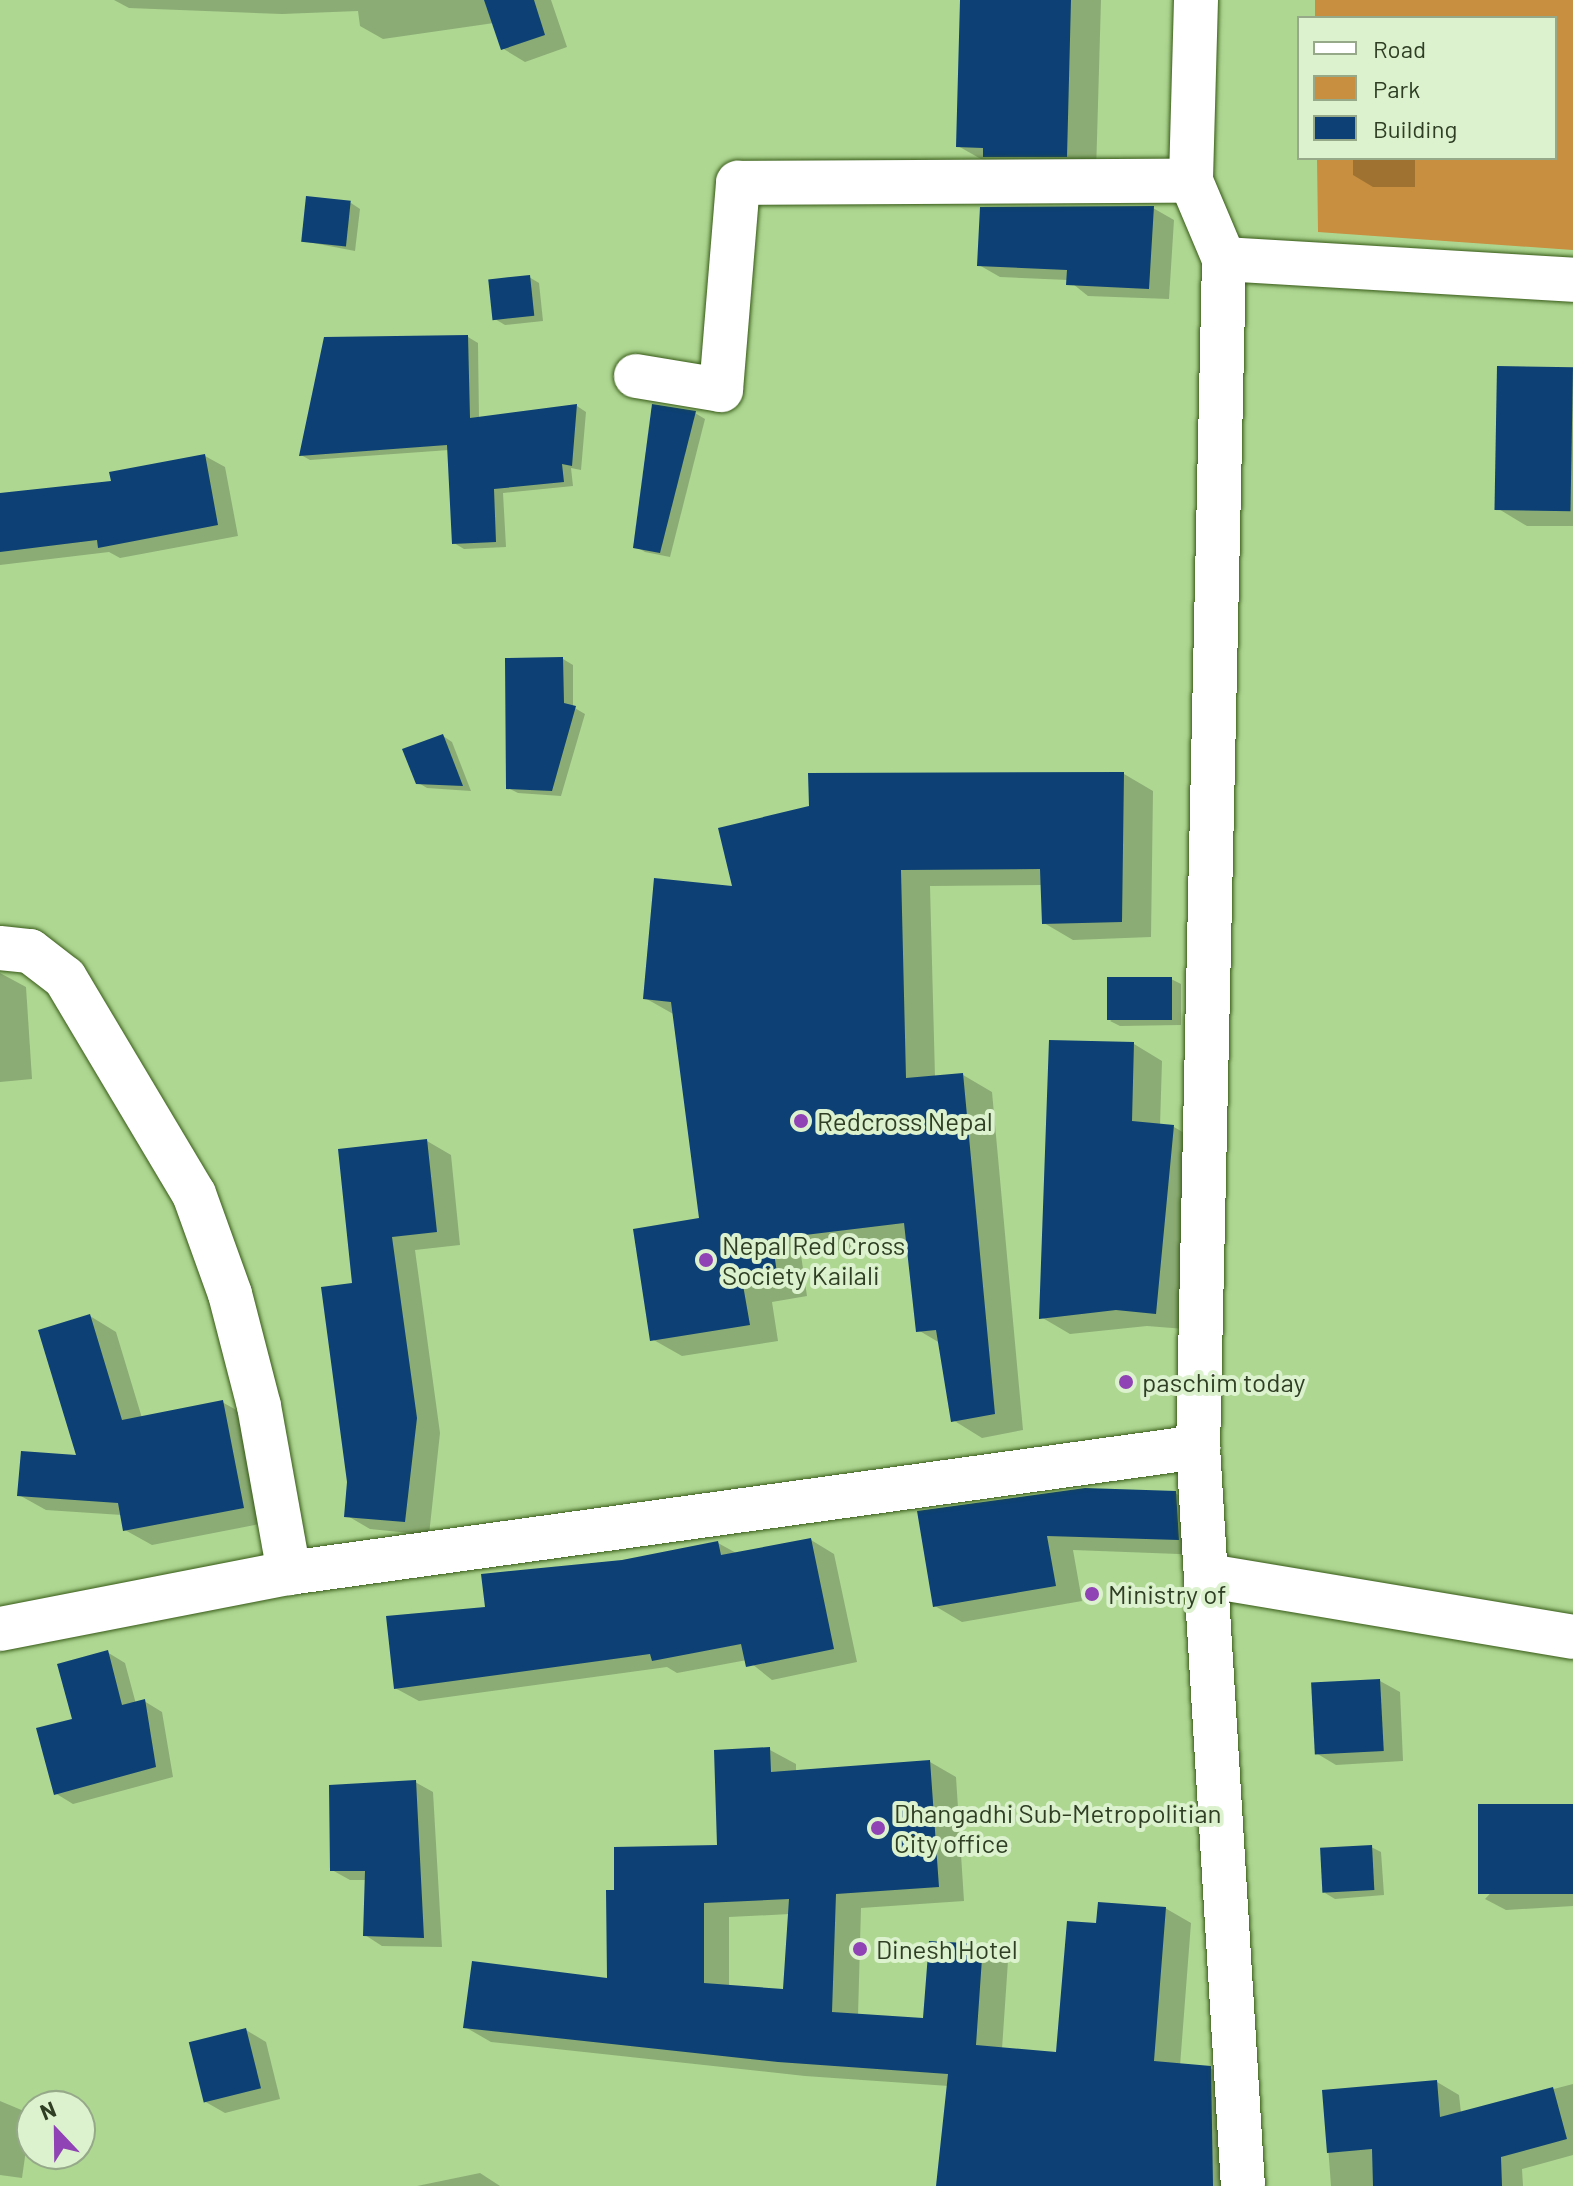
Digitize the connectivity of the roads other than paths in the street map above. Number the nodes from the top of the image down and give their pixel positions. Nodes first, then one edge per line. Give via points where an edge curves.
1 (1196, 0) edge
2 (1191, 181) junction
3 (1224, 259) junction
4 (1573, 280) edge
5 (636, 376) dead end
6 (0, 948) edge
7 (1198, 1447) junction
8 (289, 1573) junction
9 (1209, 1576) junction
10 (0, 1629) edge
11 (1573, 1637) edge
12 (1243, 2186) edge

1 - 2 street
2 - 3 street
2 - 5 street via 738,183 721,390
3 - 4 street
3 - 7 street
6 - 8 street via 30,951 65,978 194,1194 230,1294 259,1406
7 - 8 street
7 - 9 street
8 - 10 street
9 - 11 street
9 - 12 street

